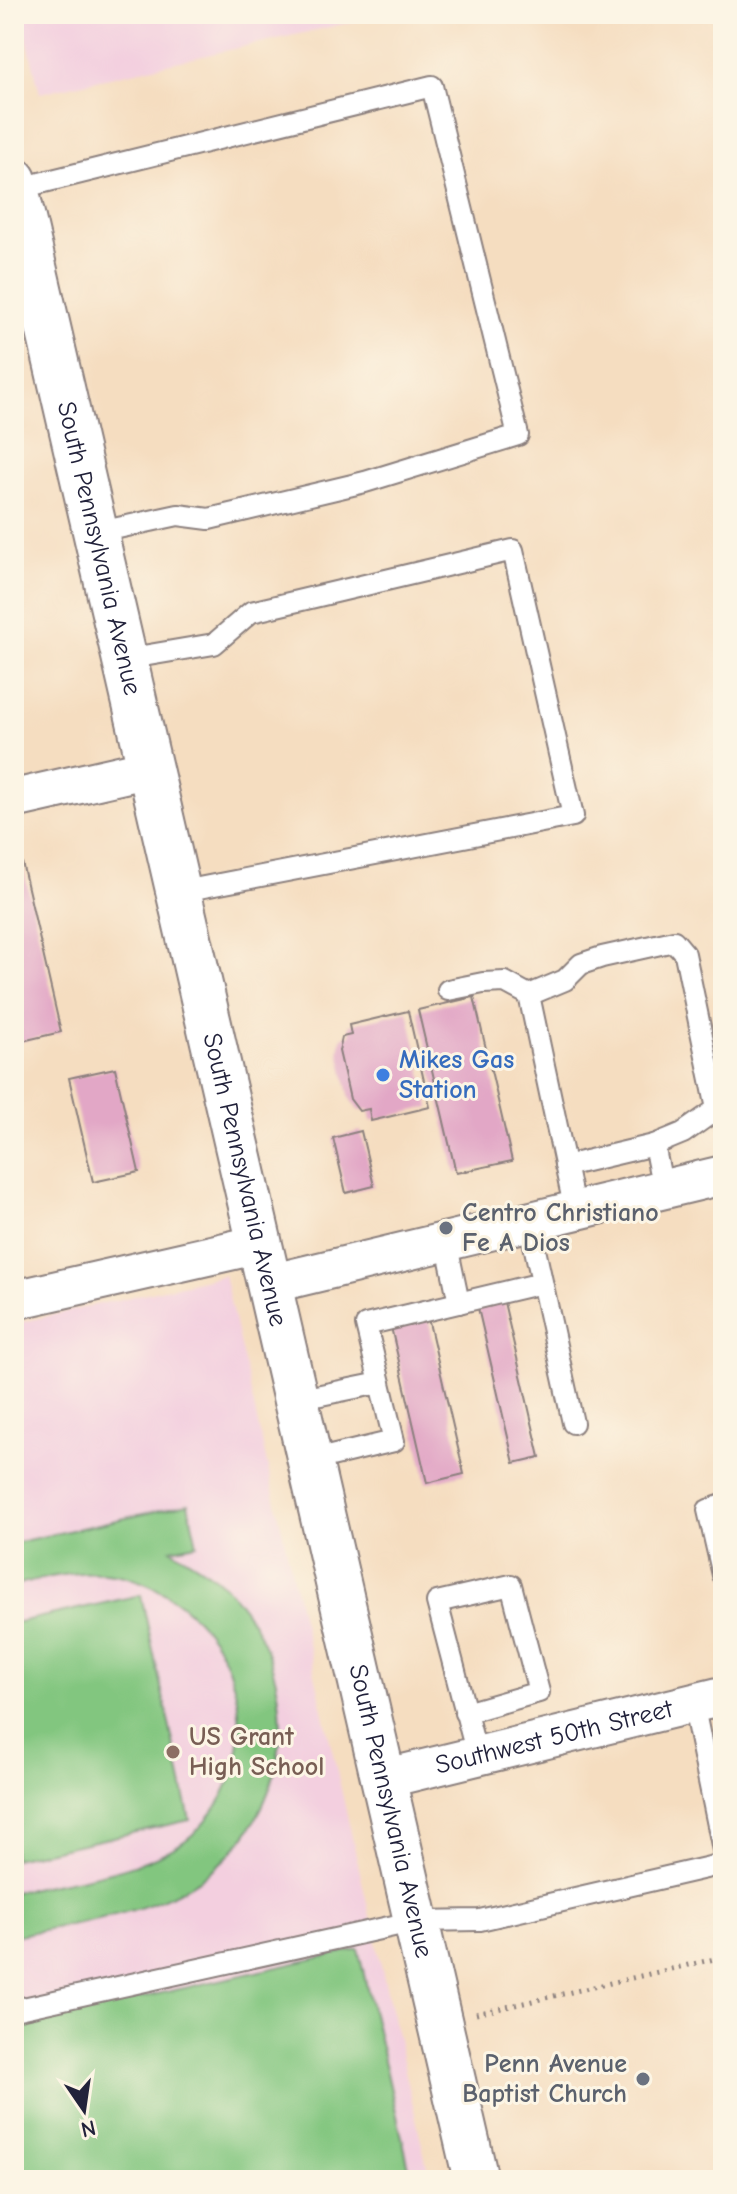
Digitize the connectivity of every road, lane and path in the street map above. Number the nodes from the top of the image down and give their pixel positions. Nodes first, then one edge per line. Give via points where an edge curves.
1 (15, 184) edge
2 (95, 533) junction
3 (125, 659) junction
4 (150, 768) junction
5 (14, 799) edge
6 (178, 892) junction
7 (448, 990) dead end
8 (529, 995) junction
9 (654, 1145) junction
10 (565, 1166) junction
11 (723, 1175) edge
12 (663, 1189) junction
13 (575, 1211) junction
14 (529, 1222) junction
15 (446, 1241) junction
16 (264, 1264) junction
17 (542, 1283) junction
18 (14, 1300) edge
19 (459, 1303) junction
20 (380, 1383) junction
21 (296, 1400) junction
22 (573, 1423) dead end
23 (310, 1461) junction
24 (723, 1505) edge
25 (723, 1575) edge
26 (708, 1699) edge
27 (465, 1713) junction
28 (477, 1755) junction
29 (383, 1779) junction
30 (723, 1850) edge
31 (723, 1864) edge
32 (416, 1921) junction
33 (723, 1957) edge
34 (14, 2010) edge
35 (440, 2022) junction
36 (476, 2180) edge

1 - 2 main road, South Pennsylvania Avenue
1 - 2 lane via 432,86 518,435 365,482 209,519 178,515
2 - 3 main road, South Pennsylvania Avenue
3 - 4 main road, South Pennsylvania Avenue
3 - 6 lane via 214,644 251,612 513,550 573,816
4 - 5 street
4 - 6 main road, South Pennsylvania Avenue
6 - 16 main road, South Pennsylvania Avenue
7 - 8 lane via 505,982
8 - 9 lane via 602,957 674,941 685,954 717,1109
8 - 10 lane
9 - 10 lane
9 - 12 lane
10 - 13 lane
11 - 12 street
12 - 13 street
13 - 14 street
14 - 15 street
14 - 17 lane
15 - 16 street
15 - 19 lane
16 - 18 street
16 - 21 main road, South Pennsylvania Avenue
17 - 19 lane
17 - 22 lane
19 - 20 lane via 366,1325
20 - 21 lane
20 - 23 lane via 394,1441
21 - 23 main road, South Pennsylvania Avenue
23 - 29 main road, South Pennsylvania Avenue
24 - 25 lane via 708,1510
26 - 28 street, Southwest 50th Street
26 - 30 lane
27 - 27 lane via 437,1602 511,1585 539,1692
27 - 28 lane
28 - 29 street, Southwest 50th Street
29 - 32 main road, South Pennsylvania Avenue
31 - 32 lane via 480,1920
32 - 34 lane
32 - 35 main road, South Pennsylvania Avenue
33 - 35 path
35 - 36 main road, South Pennsylvania Avenue

